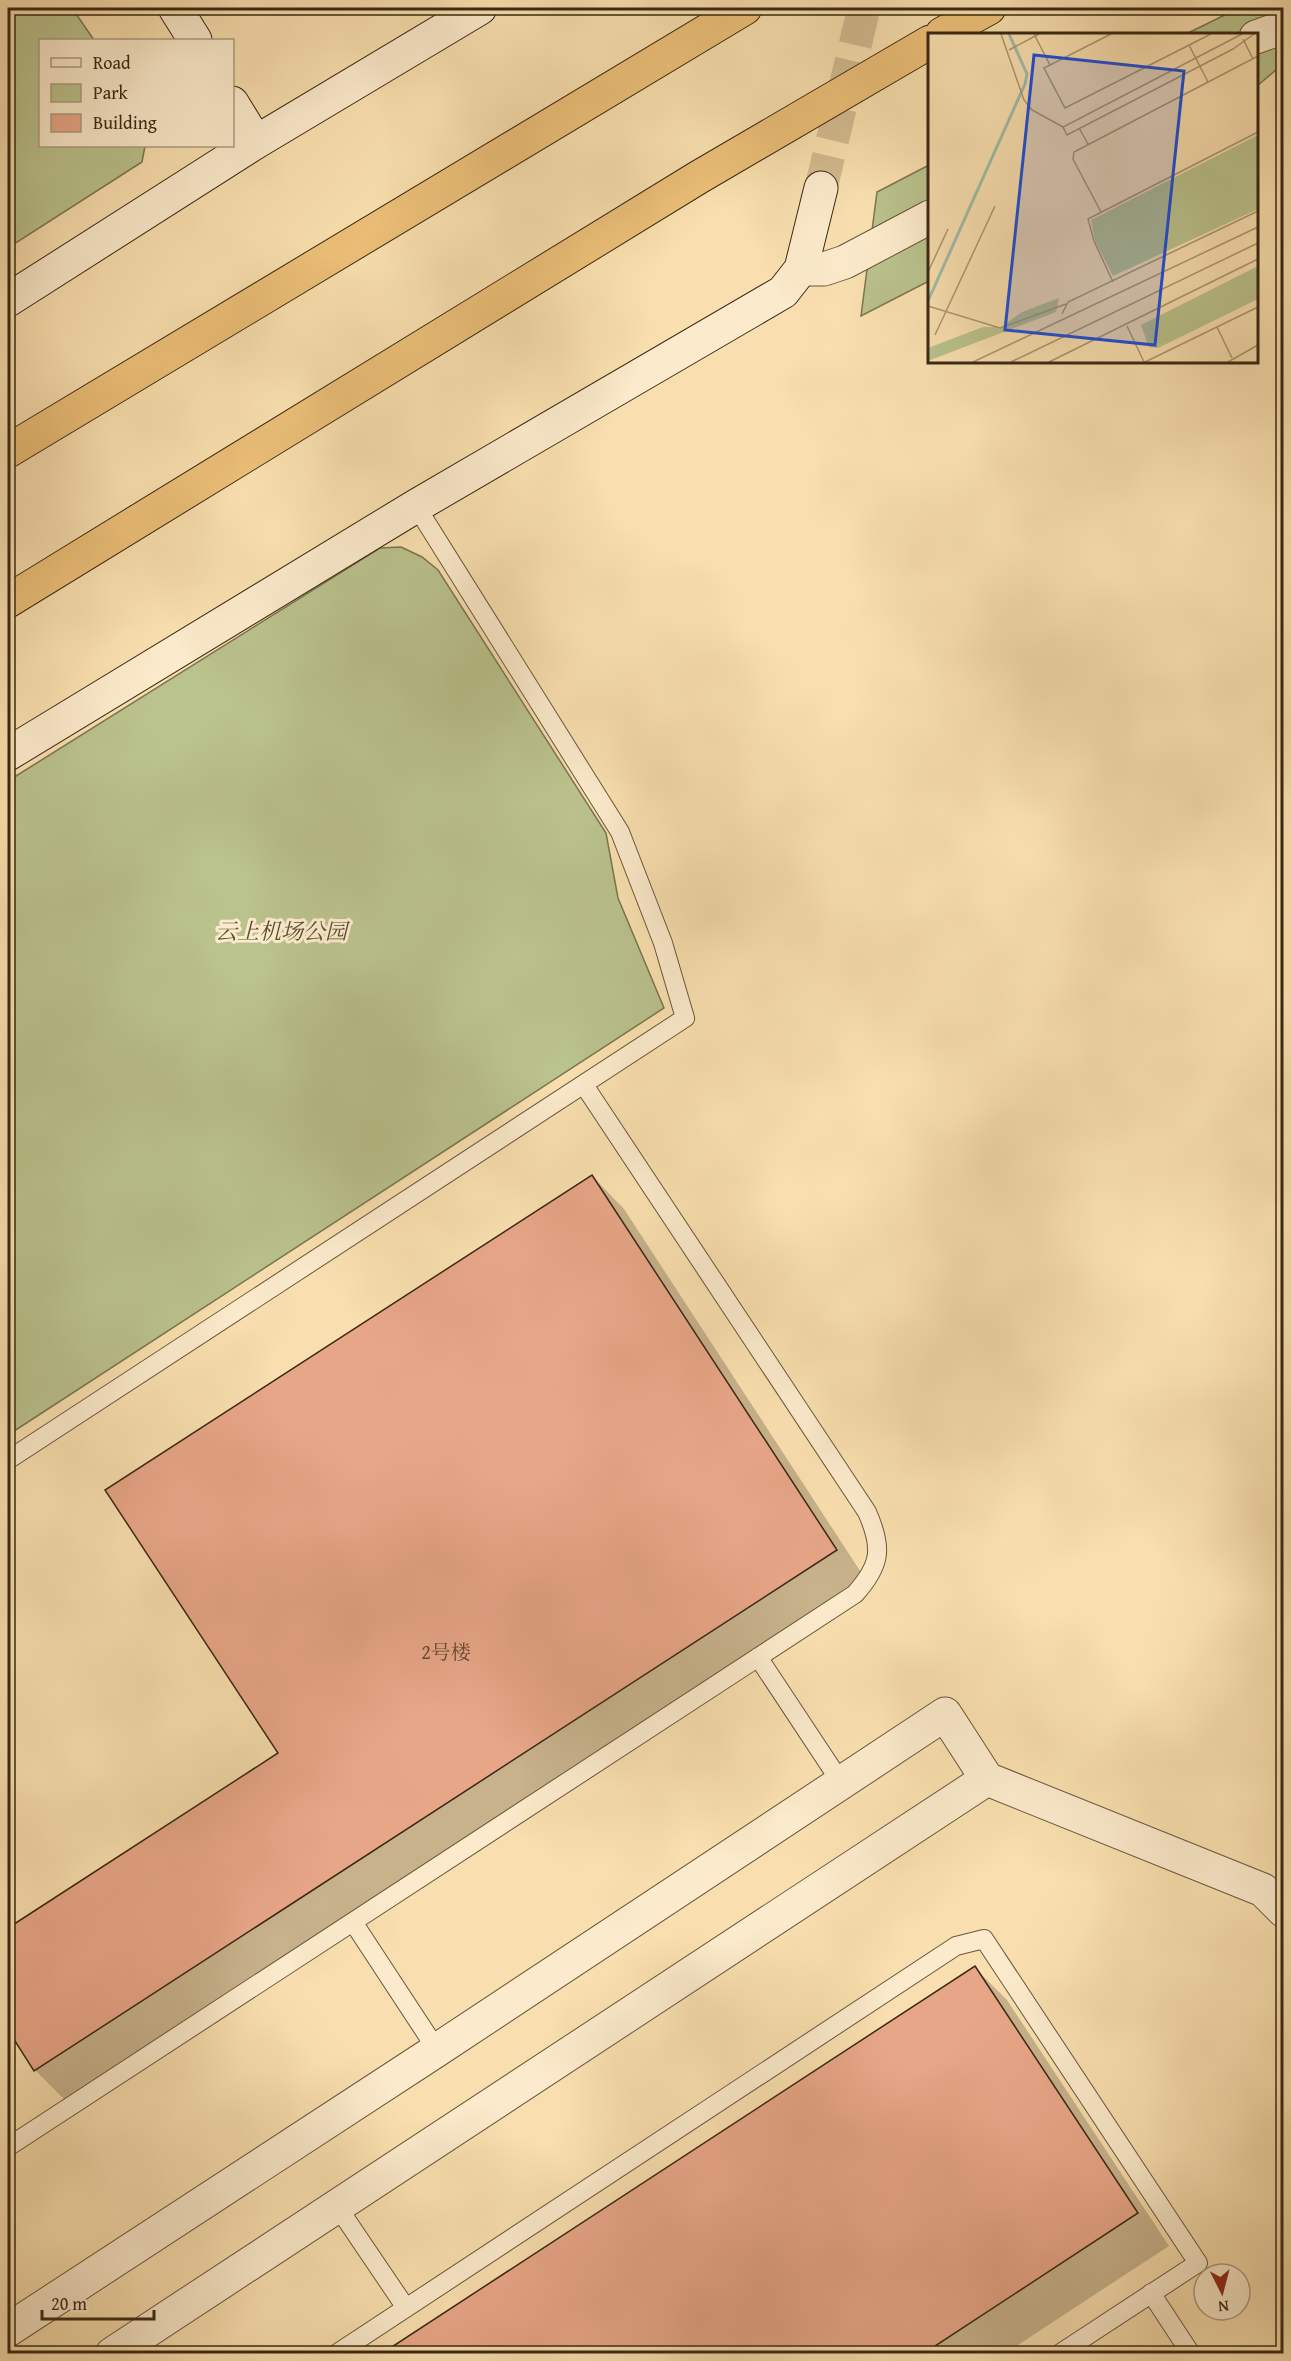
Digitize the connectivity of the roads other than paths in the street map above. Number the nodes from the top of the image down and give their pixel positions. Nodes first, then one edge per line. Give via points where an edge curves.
1 (175, 8) edge
2 (480, 8) edge
3 (745, 8) edge
4 (989, 8) edge
5 (1284, 27) edge
6 (944, 33) edge
7 (1258, 37) edge
8 (194, 39) edge
9 (928, 43) edge
10 (234, 106) edge
11 (256, 142) junction
12 (821, 188) tunnel mouth
13 (928, 218) edge
14 (801, 269) junction
15 (8, 300) edge
16 (8, 451) edge
17 (416, 506) junction
18 (8, 601) edge
19 (8, 754) edge
20 (584, 1085) junction
21 (8, 1460) edge
22 (758, 1658) junction
23 (987, 1779) junction
24 (842, 1784) junction
25 (1284, 1911) edge
26 (353, 1922) junction
27 (437, 2050) junction
28 (8, 2147) edge
29 (337, 2206) junction
30 (1151, 2293) junction
31 (406, 2308) junction
32 (8, 2330) edge
33 (112, 2354) edge
34 (336, 2354) edge
35 (1059, 2354) edge
36 (1191, 2354) edge

1 - 8 street
2 - 11 street
3 - 16 highway
4 - 6 highway
5 - 7 street
9 - 18 highway via 699,177
10 - 11 street
11 - 15 street
12 - 14 street
13 - 14 street via 845,262 824,269
14 - 17 street via 783,292
17 - 19 street
17 - 20 lane via 620,832 666,954 685,1018
20 - 21 lane
20 - 22 lane via 867,1512 877,1534 878,1555 870,1577 855,1594
22 - 24 lane
22 - 26 lane
23 - 24 street via 945,1714
23 - 25 street via 1263,1890
23 - 29 street
24 - 27 street
26 - 27 lane
26 - 28 lane
27 - 32 street
29 - 31 lane
29 - 33 street
30 - 31 lane via 1198,2263 984,1939 956,1946
30 - 35 lane
30 - 36 lane
31 - 34 lane

